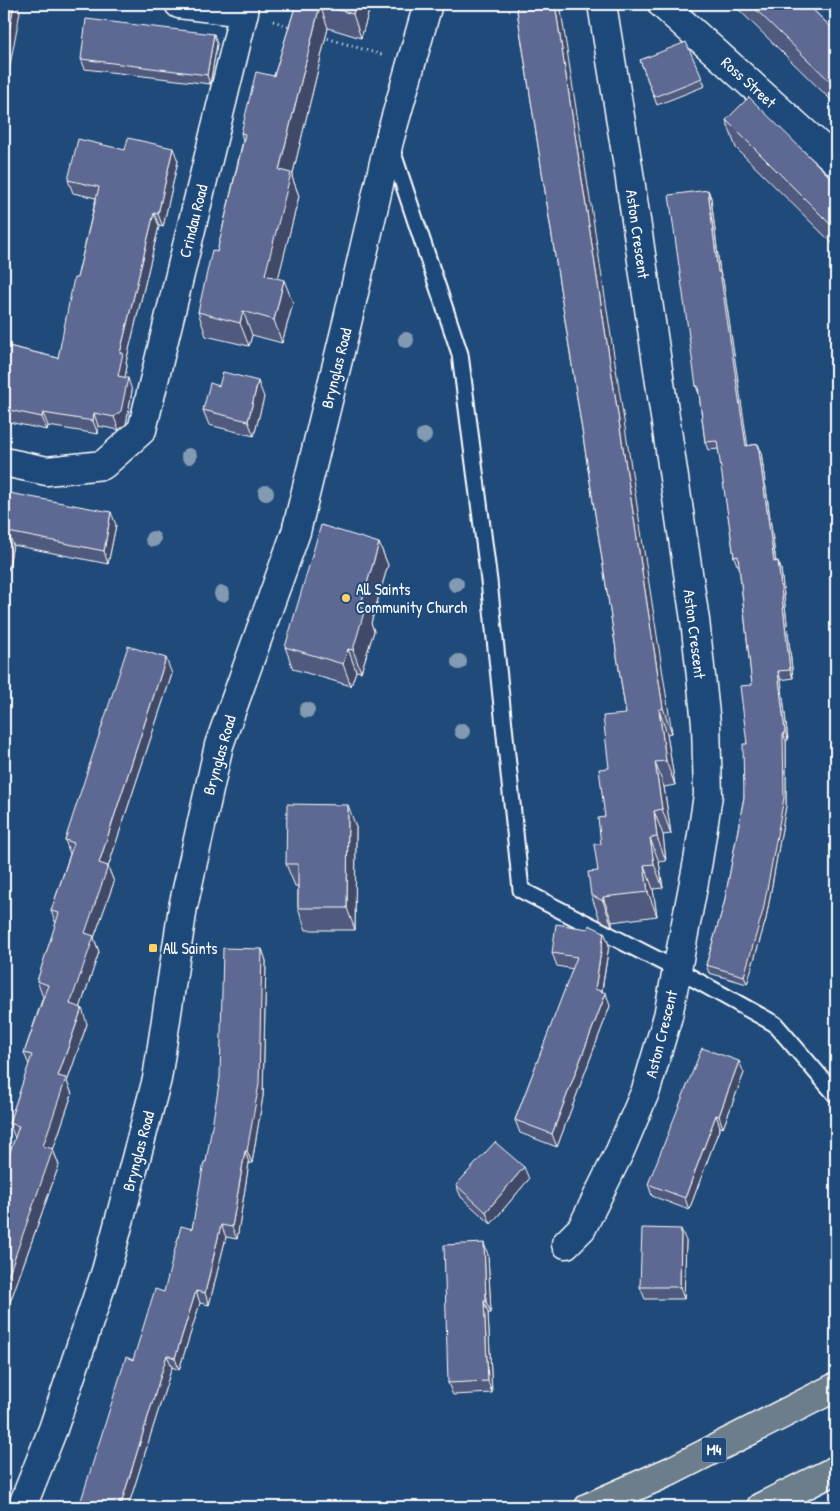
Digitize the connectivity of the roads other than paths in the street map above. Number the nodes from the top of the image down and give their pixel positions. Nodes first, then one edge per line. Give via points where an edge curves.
1 (179, 4) edge
2 (428, 4) edge
3 (602, 4) edge
4 (662, 4) edge
5 (388, 141) junction
6 (836, 161) edge
7 (4, 462) edge
8 (676, 970) junction
9 (836, 1095) edge
10 (566, 1244) dead end
11 (836, 1387) edge
12 (836, 1470) edge
13 (22, 1507) edge
14 (589, 1507) edge
15 (762, 1507) edge

1 - 7 street, Crindau Road via 244,12 142,430 103,465 47,471
2 - 5 street, Brynglas Road
3 - 8 street, Aston Crescent via 693,610 706,724 708,795
4 - 6 street, Ross Street
5 - 8 lane via 460,354 489,581 521,890
5 - 13 street, Brynglas Road via 350,314 296,532 219,745 183,908 158,1079 106,1271 53,1429
8 - 9 lane via 774,1024
8 - 10 street, Aston Crescent via 668,1016 646,1090 582,1228
11 - 14 highway, M4 via 671,1472
12 - 15 highway

